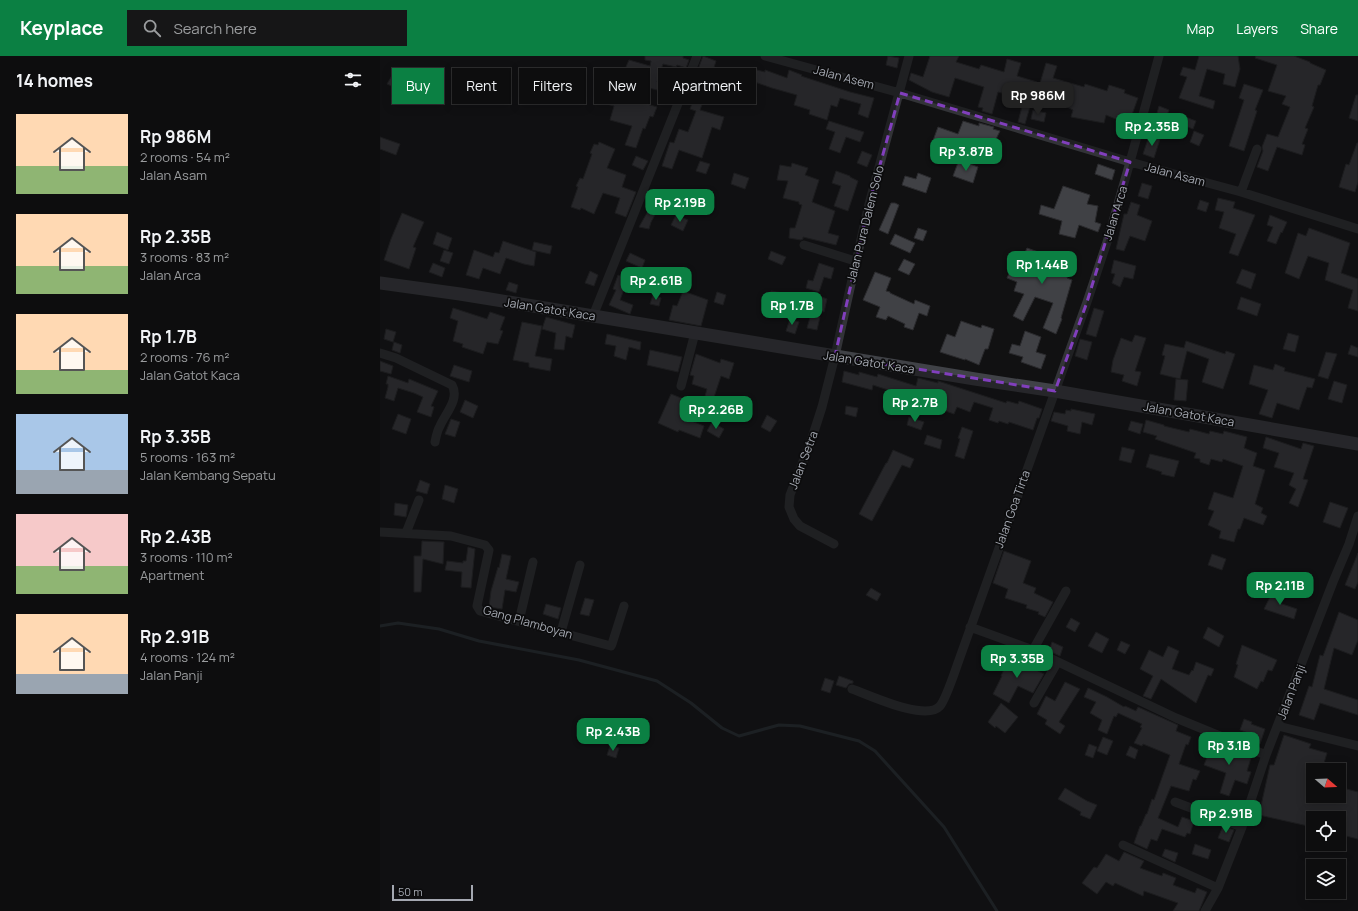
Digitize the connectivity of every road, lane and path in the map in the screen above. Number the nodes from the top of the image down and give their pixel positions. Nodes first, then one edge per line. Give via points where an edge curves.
1 (697, 56) edge
2 (765, 56) edge
3 (909, 56) edge
4 (1160, 56) edge
5 (900, 93) junction
6 (1256, 149) dead end
7 (1130, 162) junction
8 (1241, 192) junction
9 (1358, 229) edge
10 (804, 245) dead end
11 (855, 261) junction
12 (380, 283) edge
13 (593, 316) junction
14 (695, 333) junction
15 (380, 353) edge
16 (835, 356) junction
17 (682, 386) dead end
18 (1054, 391) junction
19 (435, 442) dead end
20 (1358, 444) edge
21 (419, 500) dead end
22 (1358, 516) edge
23 (380, 532) edge
24 (406, 533) junction
25 (834, 544) dead end
26 (1354, 546) edge
27 (533, 562) dead end
28 (580, 565) dead end
29 (1066, 591) dead end
30 (624, 606) dead end
31 (519, 620) junction
32 (970, 627) junction
33 (561, 632) junction
34 (1033, 650) junction
35 (1057, 662) junction
36 (852, 689) dead end
37 (1034, 702) dead end
38 (1278, 726) junction
39 (1358, 746) edge
40 (1266, 755) junction
41 (1175, 802) dead end
42 (1242, 828) junction
43 (1123, 845) dead end
44 (1218, 888) junction
45 (1205, 911) edge

1 - 13 street
2 - 5 street, Jalan Asem
3 - 5 street, Jalan Pura Dalem Solo
4 - 7 street, Jalan Arca
5 - 7 street, Jalan Asam
5 - 11 street, Jalan Pura Dalem Solo
6 - 8 street
7 - 8 street, Jalan Asam
7 - 18 street, Jalan Arca via 1089,295
8 - 9 street, Jalan Asam
10 - 11 street
11 - 16 street, Jalan Pura Dalem Solo
12 - 13 main road, Jalan Gatot Kaca
13 - 14 main road, Jalan Gatot Kaca
14 - 16 main road, Jalan Gatot Kaca
14 - 17 street
15 - 19 street via 452,385 452,405 439,427
16 - 18 main road, Jalan Gatot Kaca
16 - 25 street, Jalan Setra via 812,438 789,502 794,520 800,526
18 - 20 main road, Jalan Gatot Kaca
18 - 32 street, Jalan Goa Tirta
21 - 24 street
22 - 26 street, Jalan Panji
23 - 24 street, Gang Plamboyan
24 - 31 street, Gang Plamboyan via 451,536 486,545 489,550 478,609
26 - 38 street, Jalan Panji via 1333,582
27 - 31 street
28 - 33 street
29 - 34 street
30 - 33 street, Gang Plamboyan via 612,645
31 - 33 street, Gang Plamboyan
32 - 34 street
32 - 36 street, Jalan Goa Tirta via 942,702 937,708 921,712 910,710
34 - 35 street
35 - 37 street
35 - 40 street via 1176,718
38 - 39 street
38 - 40 street, Jalan Panji
40 - 42 street, Jalan Panji
41 - 42 street
42 - 44 street, Jalan Panji
43 - 44 street
44 - 45 street, Jalan Panji

